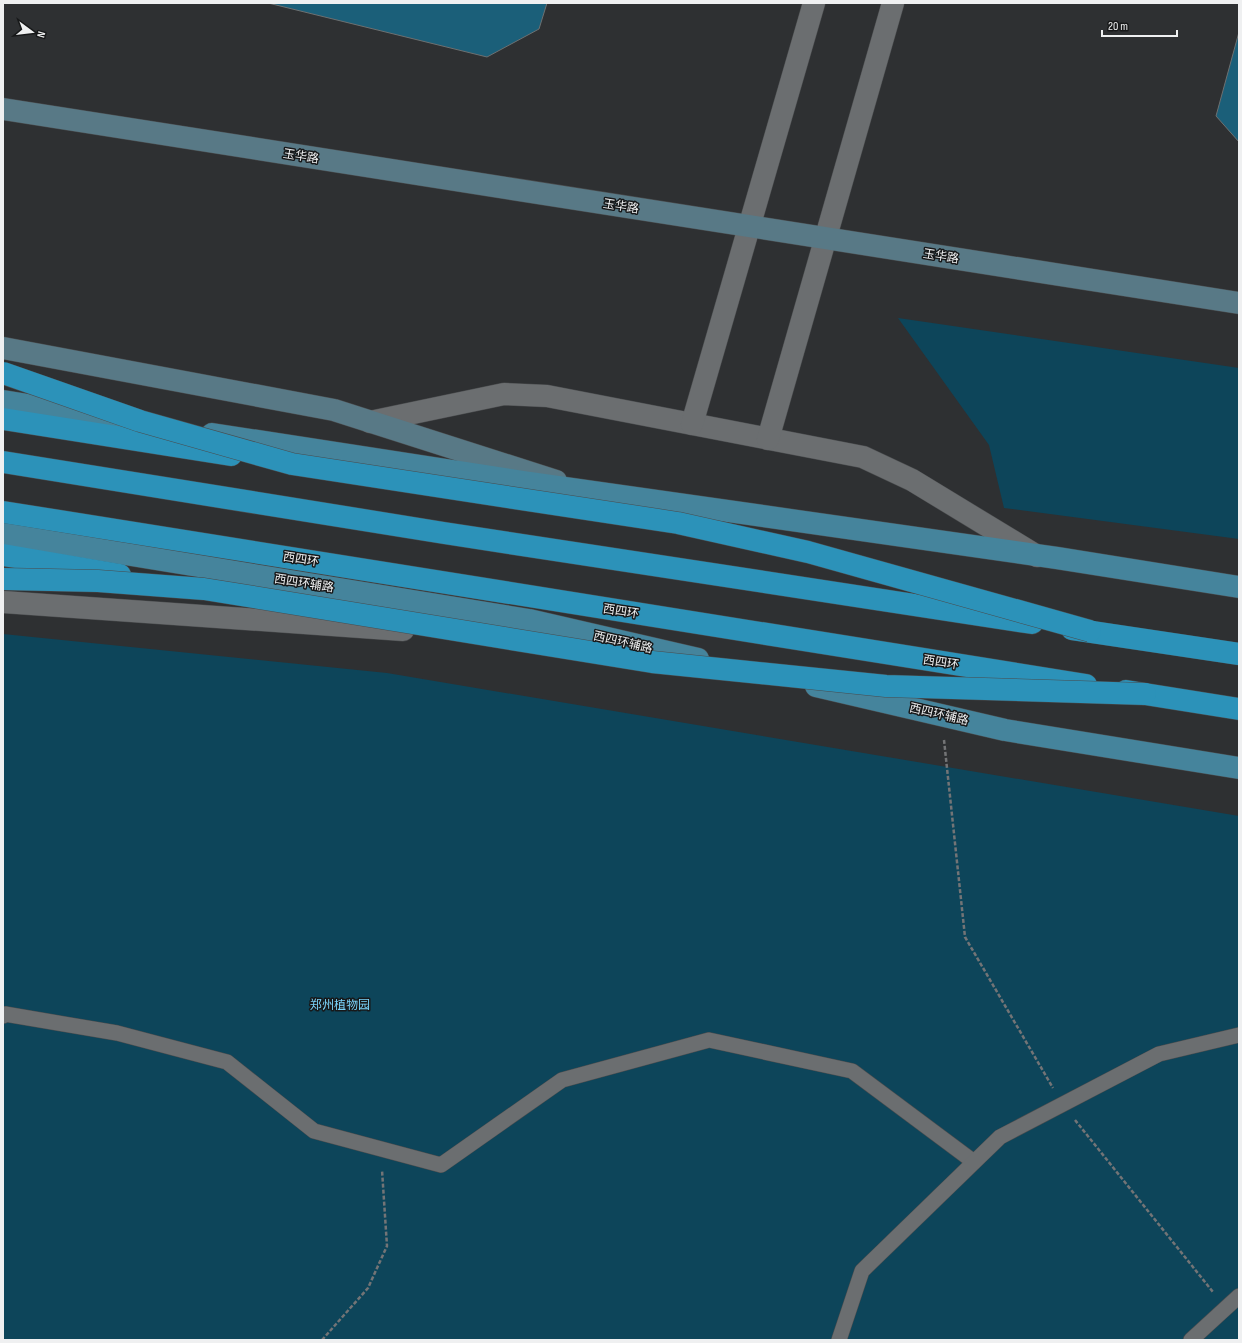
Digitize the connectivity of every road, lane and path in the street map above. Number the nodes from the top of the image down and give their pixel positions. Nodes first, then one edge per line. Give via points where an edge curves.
1 (814, 3) edge
2 (893, 3) edge
3 (3, 108) edge
4 (750, 226) junction
5 (825, 238) junction
6 (1239, 303) edge
7 (3, 348) edge
8 (3, 373) edge
9 (3, 401) edge
10 (3, 419) edge
11 (370, 422) junction
12 (692, 424) junction
13 (768, 438) junction
14 (3, 462) edge
15 (292, 464) junction
16 (591, 492) junction
17 (3, 512) edge
18 (3, 534) edge
19 (3, 555) edge
20 (1037, 556) junction
21 (3, 578) edge
22 (1239, 587) edge
23 (204, 589) junction
24 (3, 602) edge
25 (1090, 631) junction
26 (645, 647) junction
27 (1239, 654) edge
28 (1145, 694) junction
29 (1239, 709) edge
30 (942, 715) junction
31 (1239, 768) edge
32 (3, 1016) edge
33 (1239, 1034) edge
34 (1063, 1104) junction
35 (380, 1149) junction
36 (974, 1162) junction
37 (1239, 1296) edge
38 (1226, 1308) junction
39 (322, 1340) edge
40 (839, 1340) edge
41 (1191, 1340) edge

1 - 4 street
2 - 5 street
3 - 4 street, 玉华路
4 - 5 street, 玉华路
4 - 12 street
5 - 6 street, 玉华路
5 - 13 street
7 - 11 street via 334,410
8 - 15 highway, bridge via 140,421
9 - 16 main road
10 - 15 highway, bridge
11 - 12 street via 504,394 547,396
11 - 16 street
12 - 13 street
13 - 20 street via 863,457 912,480
14 - 25 highway, bridge via 444,533
15 - 25 highway, bridge via 678,523 808,552
16 - 20 main road
17 - 28 highway, 西四环, bridge
18 - 26 main road, 西四环辅路 via 529,620
19 - 23 highway, bridge
20 - 22 main road
21 - 23 highway, bridge via 98,581
23 - 28 highway, bridge via 652,662 886,686
24 - 26 street
25 - 27 highway
26 - 30 main road, 西四环辅路
28 - 29 highway, 西四环
30 - 31 main road, 西四环辅路 via 1005,730
30 - 34 path via 965,937
32 - 35 lane via 5,1014 117,1033 227,1062 314,1131
33 - 34 lane via 1159,1054
34 - 36 lane via 1000,1137
34 - 38 path
35 - 36 lane via 441,1165 562,1080 709,1040 852,1070
35 - 39 path via 387,1246 368,1288
36 - 40 lane via 862,1271
37 - 38 lane
38 - 41 lane

